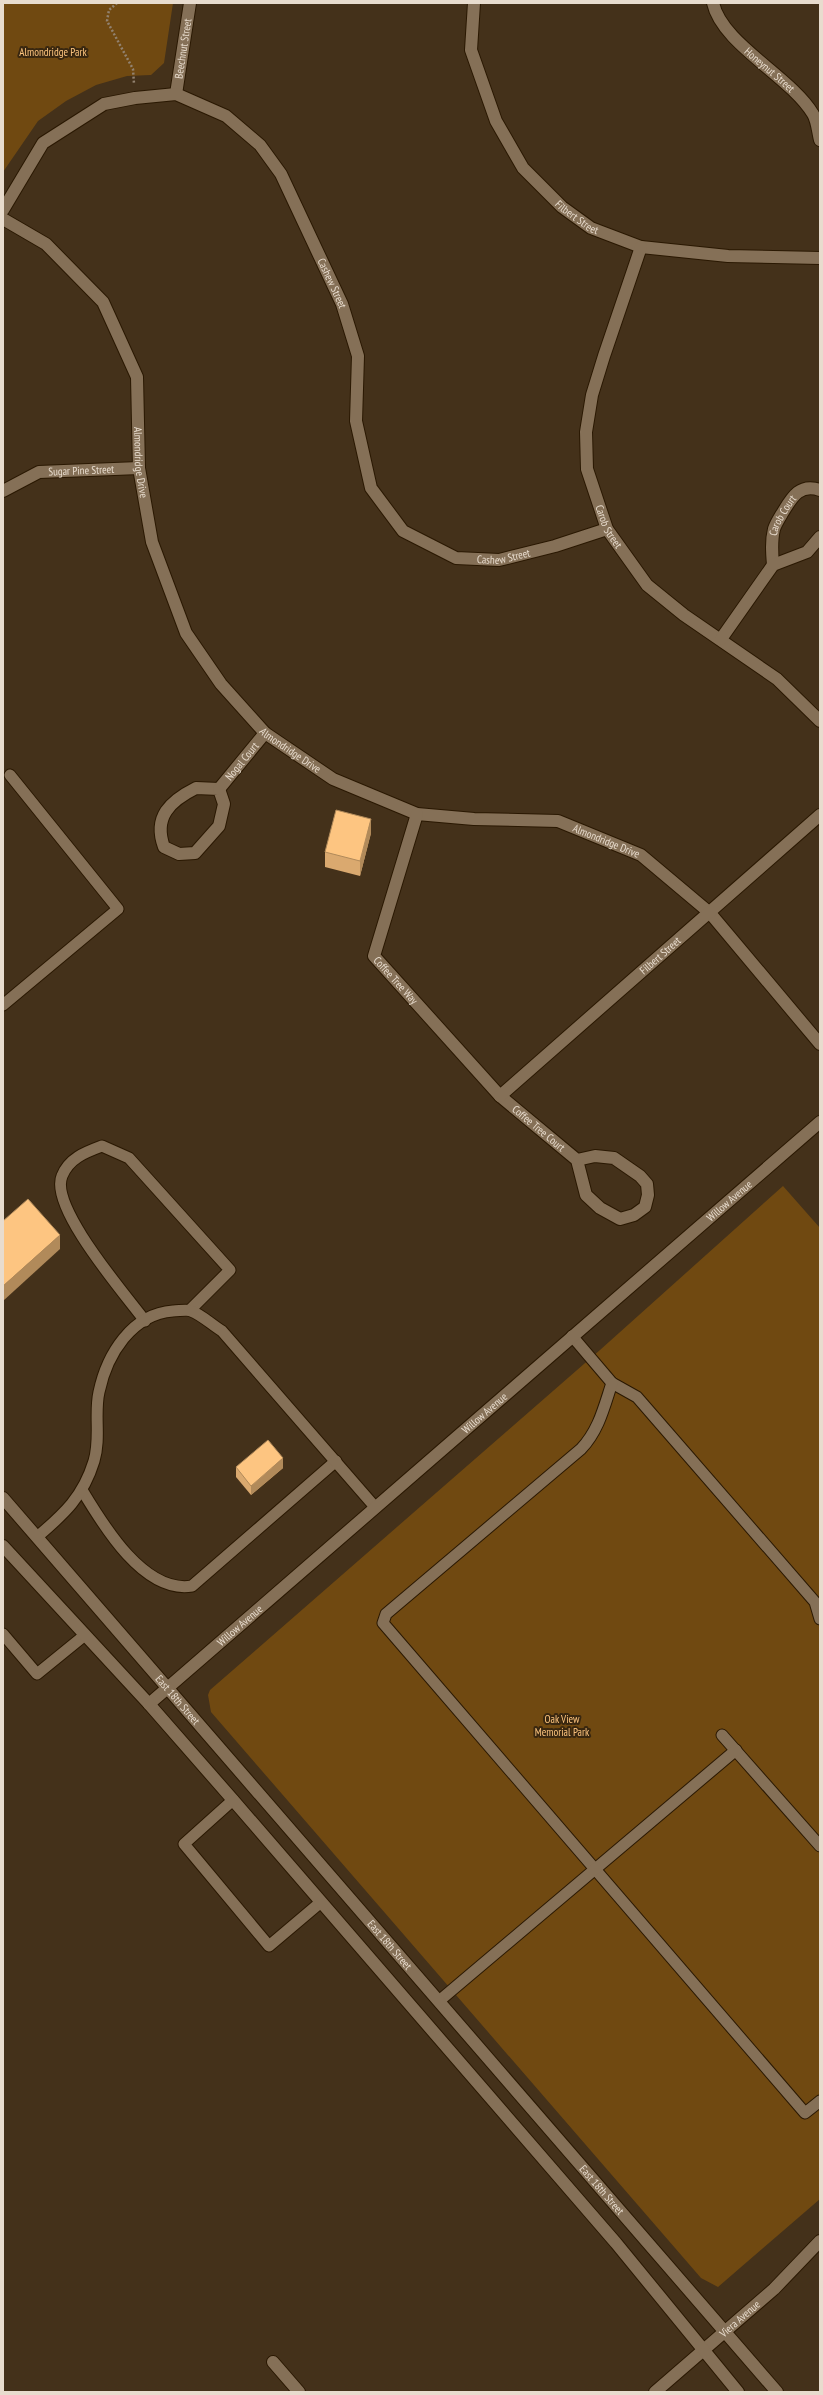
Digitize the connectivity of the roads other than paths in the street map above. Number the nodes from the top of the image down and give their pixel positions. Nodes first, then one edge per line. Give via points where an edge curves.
1 (190, 3) edge
2 (474, 3) edge
3 (712, 3) edge
4 (176, 94) junction
5 (820, 140) edge
6 (3, 210) edge
7 (3, 219) edge
8 (641, 248) junction
9 (820, 258) edge
10 (139, 468) junction
11 (820, 490) edge
12 (3, 491) edge
13 (606, 529) junction
14 (820, 536) edge
15 (773, 566) junction
16 (721, 639) junction
17 (820, 721) edge
18 (265, 733) junction
19 (10, 775) dead end
20 (218, 789) junction
21 (417, 814) junction
22 (820, 815) edge
23 (710, 913) junction
24 (3, 1005) edge
25 (820, 1044) edge
26 (500, 1096) junction
27 (820, 1122) edge
28 (577, 1160) junction
29 (190, 1310) junction
30 (145, 1321) junction
31 (572, 1336) junction
32 (612, 1383) junction
33 (336, 1461) junction
34 (82, 1490) junction
35 (3, 1498) edge
36 (376, 1507) junction
37 (37, 1537) junction
38 (3, 1546) edge
39 (820, 1619) edge
40 (3, 1634) edge
41 (85, 1635) junction
42 (168, 1687) junction
43 (149, 1704) junction
44 (722, 1735) dead end
45 (736, 1750) junction
46 (233, 1800) junction
47 (820, 1846) edge
48 (594, 1870) junction
49 (321, 1902) junction
50 (440, 2001) junction
51 (820, 2101) edge
52 (820, 2241) edge
53 (726, 2331) junction
54 (703, 2350) junction
55 (273, 2362) dead end
56 (299, 2392) edge
57 (655, 2392) edge
58 (738, 2392) edge
59 (777, 2392) edge

1 - 4 street, Beechnut Street
2 - 8 street, Filbert Street via 471,50 496,121 523,168 562,207 591,228
3 - 5 street, Honeynut Street via 732,36 787,83 814,114
4 - 6 street, Cashew Street via 104,104 43,143
4 - 13 street, Cashew Street via 226,116 260,145 280,174 342,304 358,356 356,421 371,488 403,531 456,558 499,560 555,546
7 - 10 street, Almondridge Drive via 46,244 103,302 136,377
8 - 9 street, Filbert Street via 728,256
8 - 13 street, Carob Street via 592,395 586,432 587,469
10 - 12 street, Sugar Pine Street via 39,472
10 - 18 street, Almondridge Drive via 152,542 186,633 221,684
11 - 15 street, Carob Court via 814,487 803,488 792,496 774,527
13 - 16 street, Carob Street via 647,585 684,615
14 - 15 street via 807,552
15 - 16 street
16 - 17 street, Carob Street via 777,679
18 - 20 street, Nogal Court
18 - 21 street, Almondridge Drive via 333,779
19 - 24 lane via 118,909
20 - 20 street, Nogal Court via 196,788 180,796 161,818 159,833 164,847 179,854 195,853 219,826 224,804
21 - 23 street, Almondridge Drive via 474,819 558,821 641,855
21 - 26 street, Coffee Tree Way via 374,956
22 - 23 street, Filbert Street
23 - 25 street, Almondridge Drive
23 - 26 street, Filbert Street
26 - 28 street, Coffee Tree Court
27 - 31 street, Willow Avenue
28 - 28 street via 586,1194 600,1208 620,1219 634,1216 645,1207 647,1184 614,1158 595,1156
29 - 30 lane via 160,1312
29 - 30 lane via 230,1270 129,1158 102,1146 79,1154 62,1176 60,1193 74,1225
29 - 33 lane via 222,1331
30 - 34 lane via 130,1330 108,1360 98,1393 98,1432 94,1460
31 - 32 lane
31 - 36 street, Willow Avenue
32 - 39 lane via 642,1403 815,1602
32 - 48 lane via 598,1426 582,1449 386,1614 383,1623
33 - 34 lane via 192,1586 169,1585 145,1570 124,1552 108,1532
33 - 36 lane
34 - 37 lane via 68,1511
35 - 37 street, East 18th Street
36 - 42 street, Willow Avenue
37 - 42 street, East 18th Street
38 - 41 street
40 - 41 lane via 37,1674
41 - 43 street
42 - 43 street, Willow Avenue
42 - 50 street, East 18th Street
43 - 46 street
44 - 45 lane
45 - 47 lane
45 - 48 lane
46 - 49 street
46 - 49 lane via 184,1844 269,1946
48 - 50 lane
48 - 51 lane via 805,2113
49 - 54 street via 616,2243
50 - 53 street, East 18th Street
52 - 53 street, Viera Avenue via 774,2290
53 - 54 street, Viera Avenue
53 - 59 street, East 18th Street
54 - 57 street, Viera Avenue
54 - 58 street
55 - 56 street

